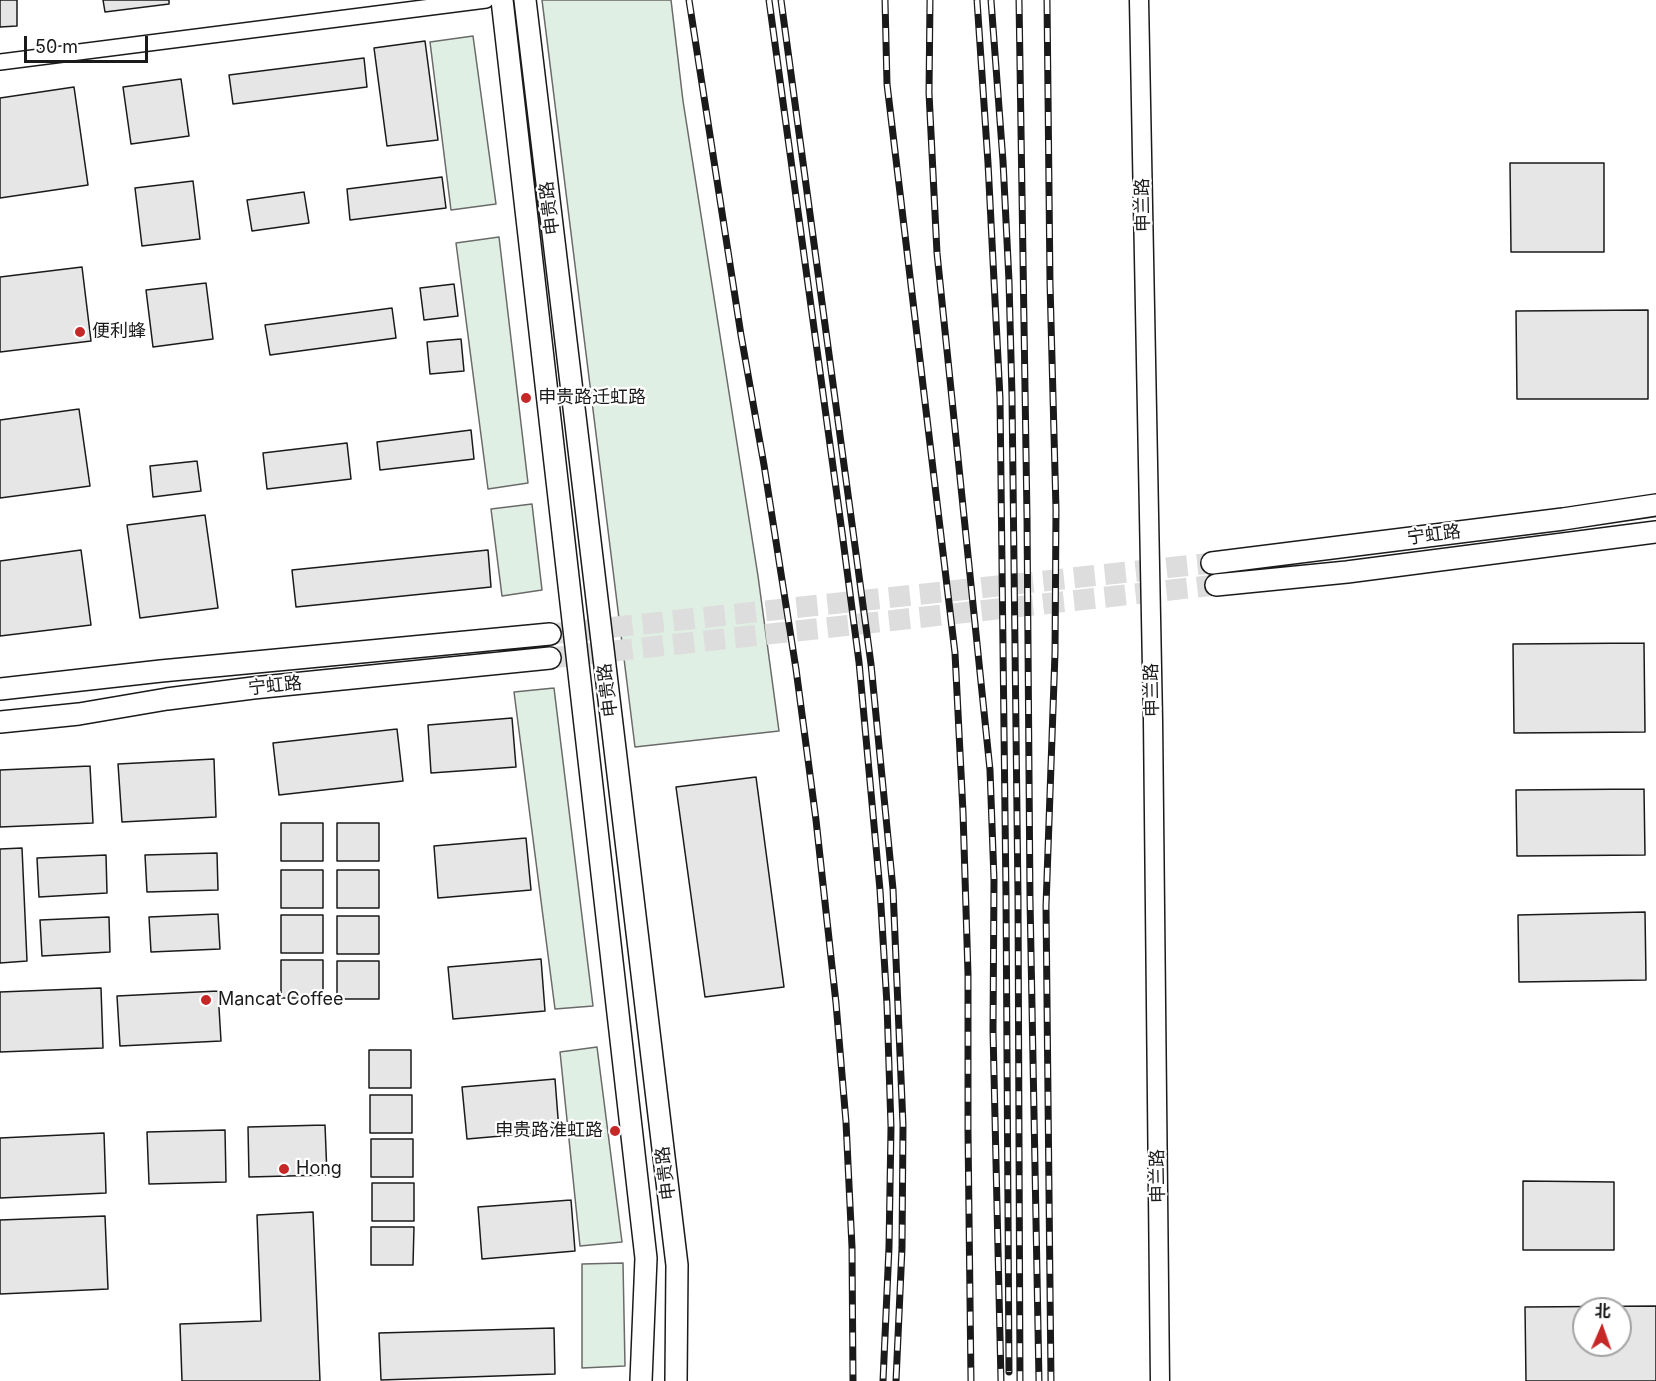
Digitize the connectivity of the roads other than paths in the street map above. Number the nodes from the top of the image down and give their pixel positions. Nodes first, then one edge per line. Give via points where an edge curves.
1 (486, 0) edge
2 (502, 0) edge
3 (525, 0) edge
4 (1138, 0) edge
5 (0, 62) edge
6 (1656, 505) edge
7 (1656, 532) edge
8 (1212, 563) tunnel mouth
9 (1216, 585) tunnel mouth
10 (550, 634) tunnel mouth
11 (550, 658) tunnel mouth
12 (0, 689) edge
13 (0, 722) edge
14 (641, 1381) edge
15 (676, 1381) edge
16 (1160, 1381) edge

1 - 5 street
2 - 14 main road, 申贵路 via 646,1258
3 - 15 main road, 申贵路 via 677,1265
4 - 16 street, 申兰路 via 1153,708
6 - 8 main road, 宁虹路
7 - 9 main road, 宁虹路
10 - 12 main road, 宁虹路
11 - 13 main road, 宁虹路 via 253,688

